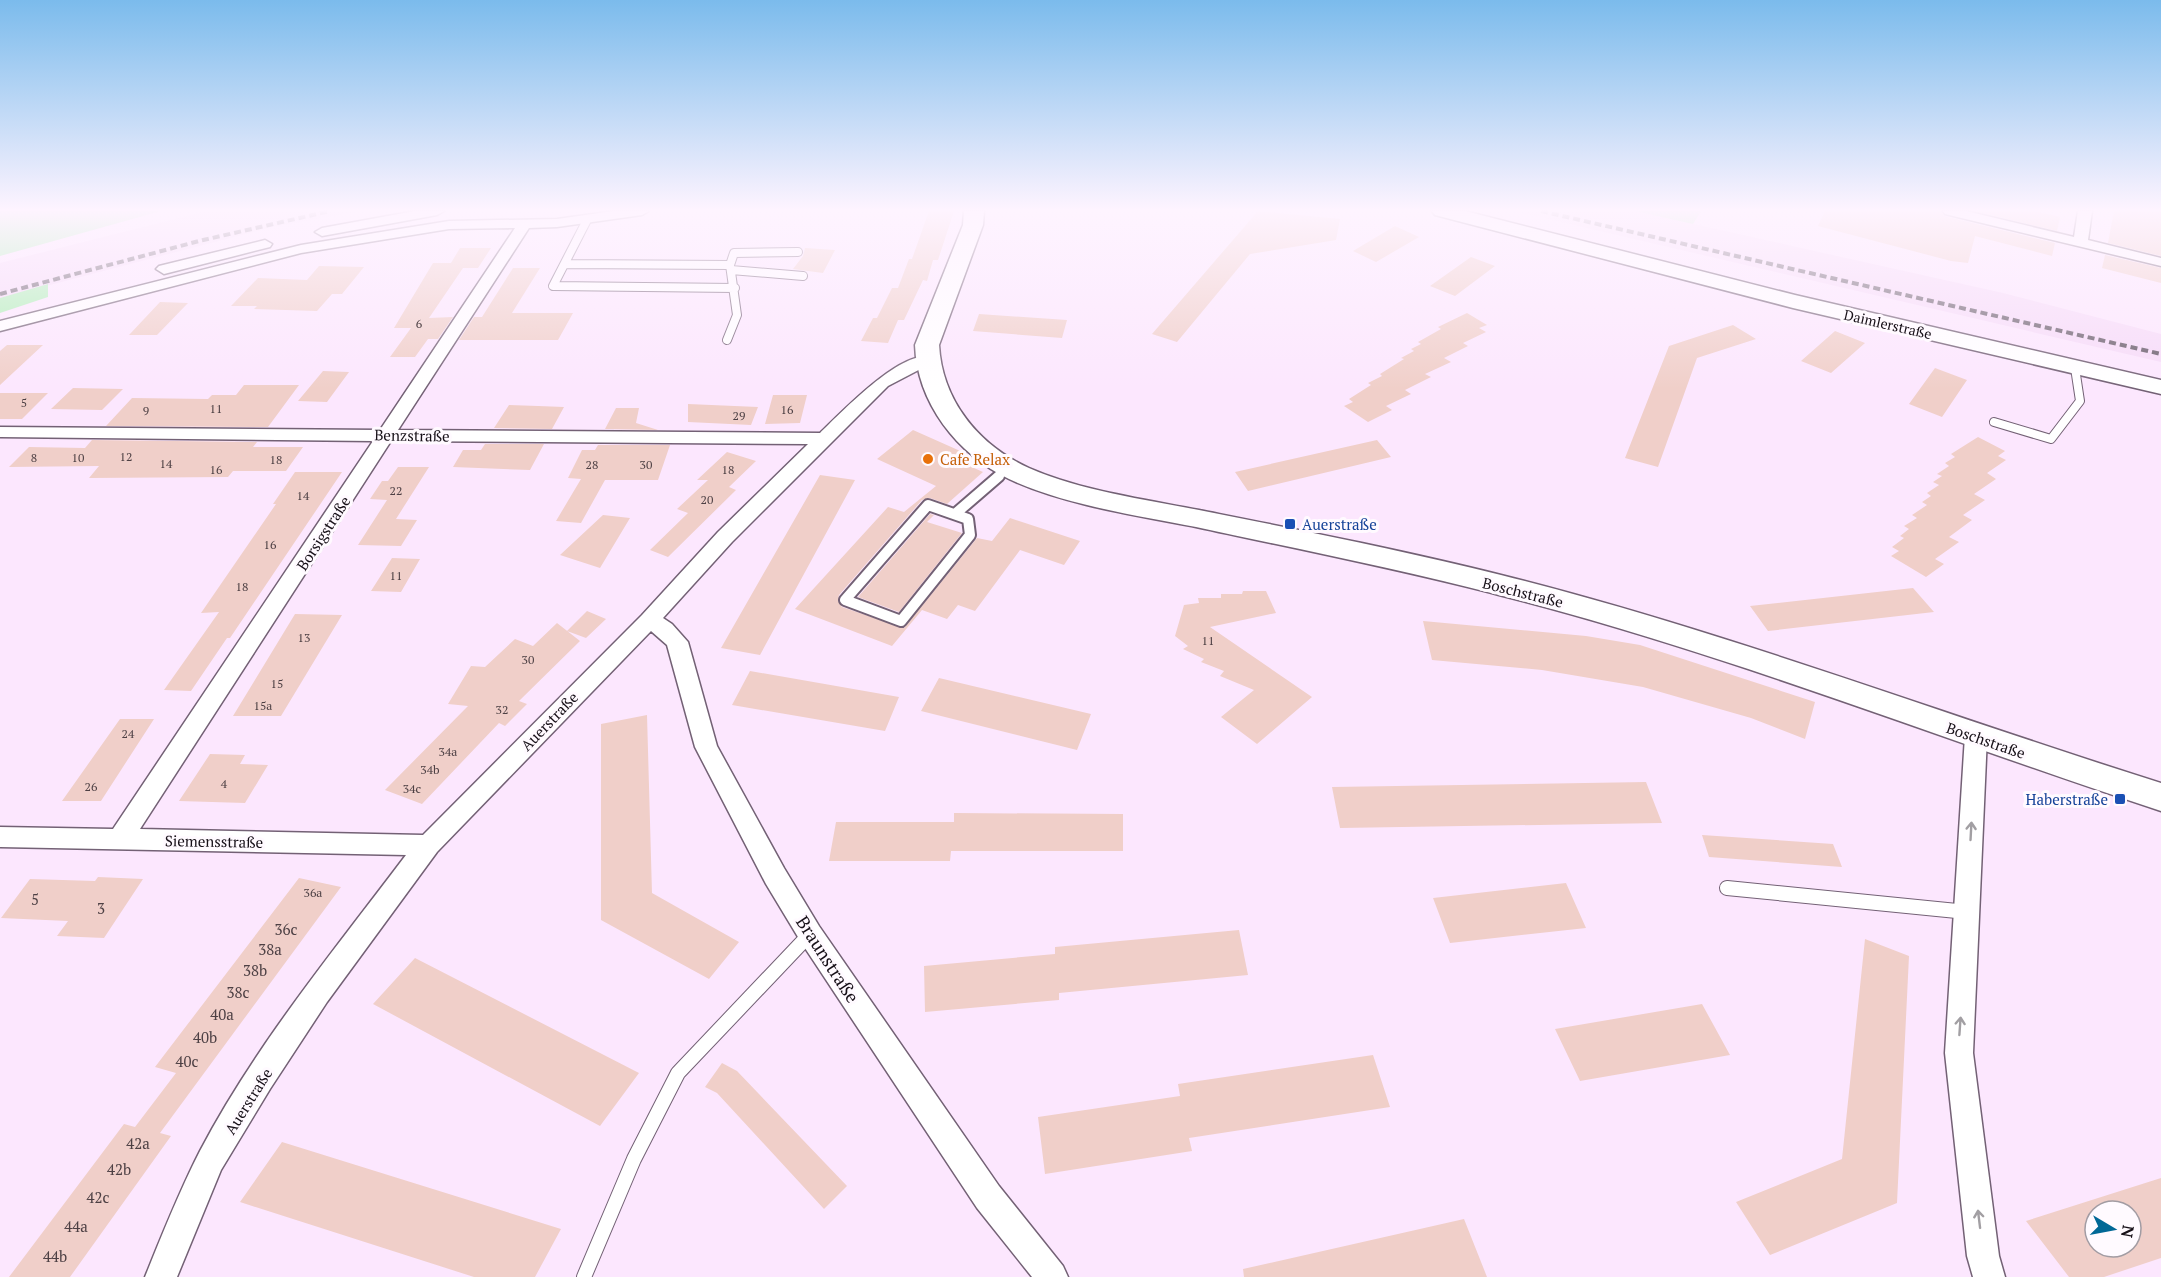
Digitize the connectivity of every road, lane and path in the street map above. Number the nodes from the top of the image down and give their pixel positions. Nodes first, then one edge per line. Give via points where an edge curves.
1 (160, 271) edge
2 (217, 271) edge
3 (494, 271) edge
4 (561, 271) edge
5 (731, 271) edge
6 (754, 271) edge
7 (955, 271) edge
8 (1671, 271) edge
9 (803, 276) dead end
10 (735, 288) junction
11 (0, 319) edge
12 (0, 326) edge
13 (728, 340) dead end
14 (926, 360) junction
15 (2075, 368) junction
16 (2161, 387) edge
17 (1994, 422) dead end
18 (0, 432) edge
19 (388, 435) junction
20 (823, 439) junction
21 (1009, 467) junction
22 (955, 513) junction
23 (648, 620) junction
24 (1976, 736) junction
25 (2161, 797) edge
26 (0, 837) edge
27 (120, 839) junction
28 (428, 845) junction
29 (1726, 888) dead end
30 (1968, 912) junction
31 (810, 933) junction
32 (161, 1277) edge
33 (584, 1277) edge
34 (1052, 1277) edge
35 (1989, 1277) edge

1 - 11 street
2 - 12 street
3 - 19 street, Borsigstraße
4 - 10 lane via 553,286
5 - 10 lane
6 - 9 lane
7 - 14 street via 927,345
8 - 15 street, Daimlerstraße
10 - 13 lane via 737,315
14 - 20 street, Auerstraße via 882,382
14 - 21 street, Boschstraße via 939,400 956,423 976,445
15 - 16 street, Daimlerstraße
15 - 17 lane via 2080,401 2051,439
18 - 19 street, Benzstraße
19 - 20 street, Benzstraße
19 - 27 street, Borsigstraße
20 - 23 street, Auerstraße
21 - 22 lane
21 - 24 street, Boschstraße via 1076,492 1380,556 1539,595 1780,669
22 - 22 lane via 968,519 970,535 901,621 845,600 928,505
23 - 28 street, Auerstraße
23 - 31 street, Braunstraße via 665,629 676,642 706,747
24 - 25 street, Boschstraße
30 -> 24 street
26 - 27 street, Siemensstraße
27 - 28 street, Siemensstraße
28 - 32 street, Auerstraße via 318,993 260,1079 211,1160
29 - 30 lane
35 -> 30 street via 1983,1256 1959,1053
31 - 33 lane via 678,1073 634,1159
31 - 34 street, Braunstraße via 988,1197

